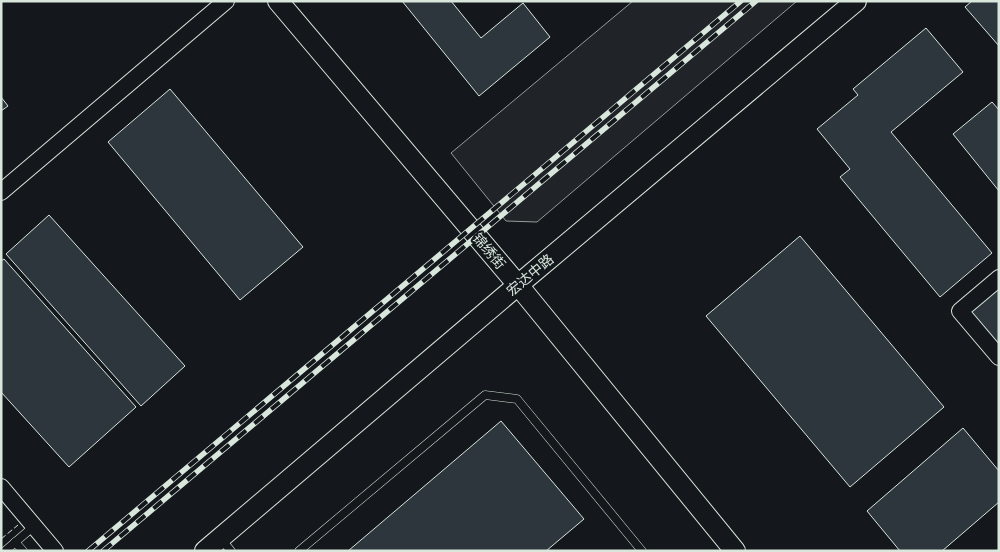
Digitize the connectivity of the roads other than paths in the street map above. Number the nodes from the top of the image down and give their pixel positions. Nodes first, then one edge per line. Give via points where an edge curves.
1 (226, 1) edge
2 (278, 1) edge
3 (856, 1) edge
4 (1, 192) edge
5 (999, 278) edge
6 (518, 285) junction
7 (999, 357) edge
8 (1, 487) edge
9 (34, 526) junction
10 (15, 542) junction
11 (219, 546) edge
12 (5, 551) edge
13 (23, 551) edge
14 (55, 551) edge
15 (298, 551) edge
16 (642, 551) edge
17 (735, 551) edge

1 - 4 street
2 - 6 street, 锦绣街
3 - 6 street, 宏达中路
5 - 7 street via 960,311
6 - 11 street, 宏达中路
6 - 17 street, 锦绣街
8 - 9 street
9 - 10 lane
9 - 14 street
10 - 12 lane
10 - 13 lane
15 - 16 lane via 485,395 517,400

